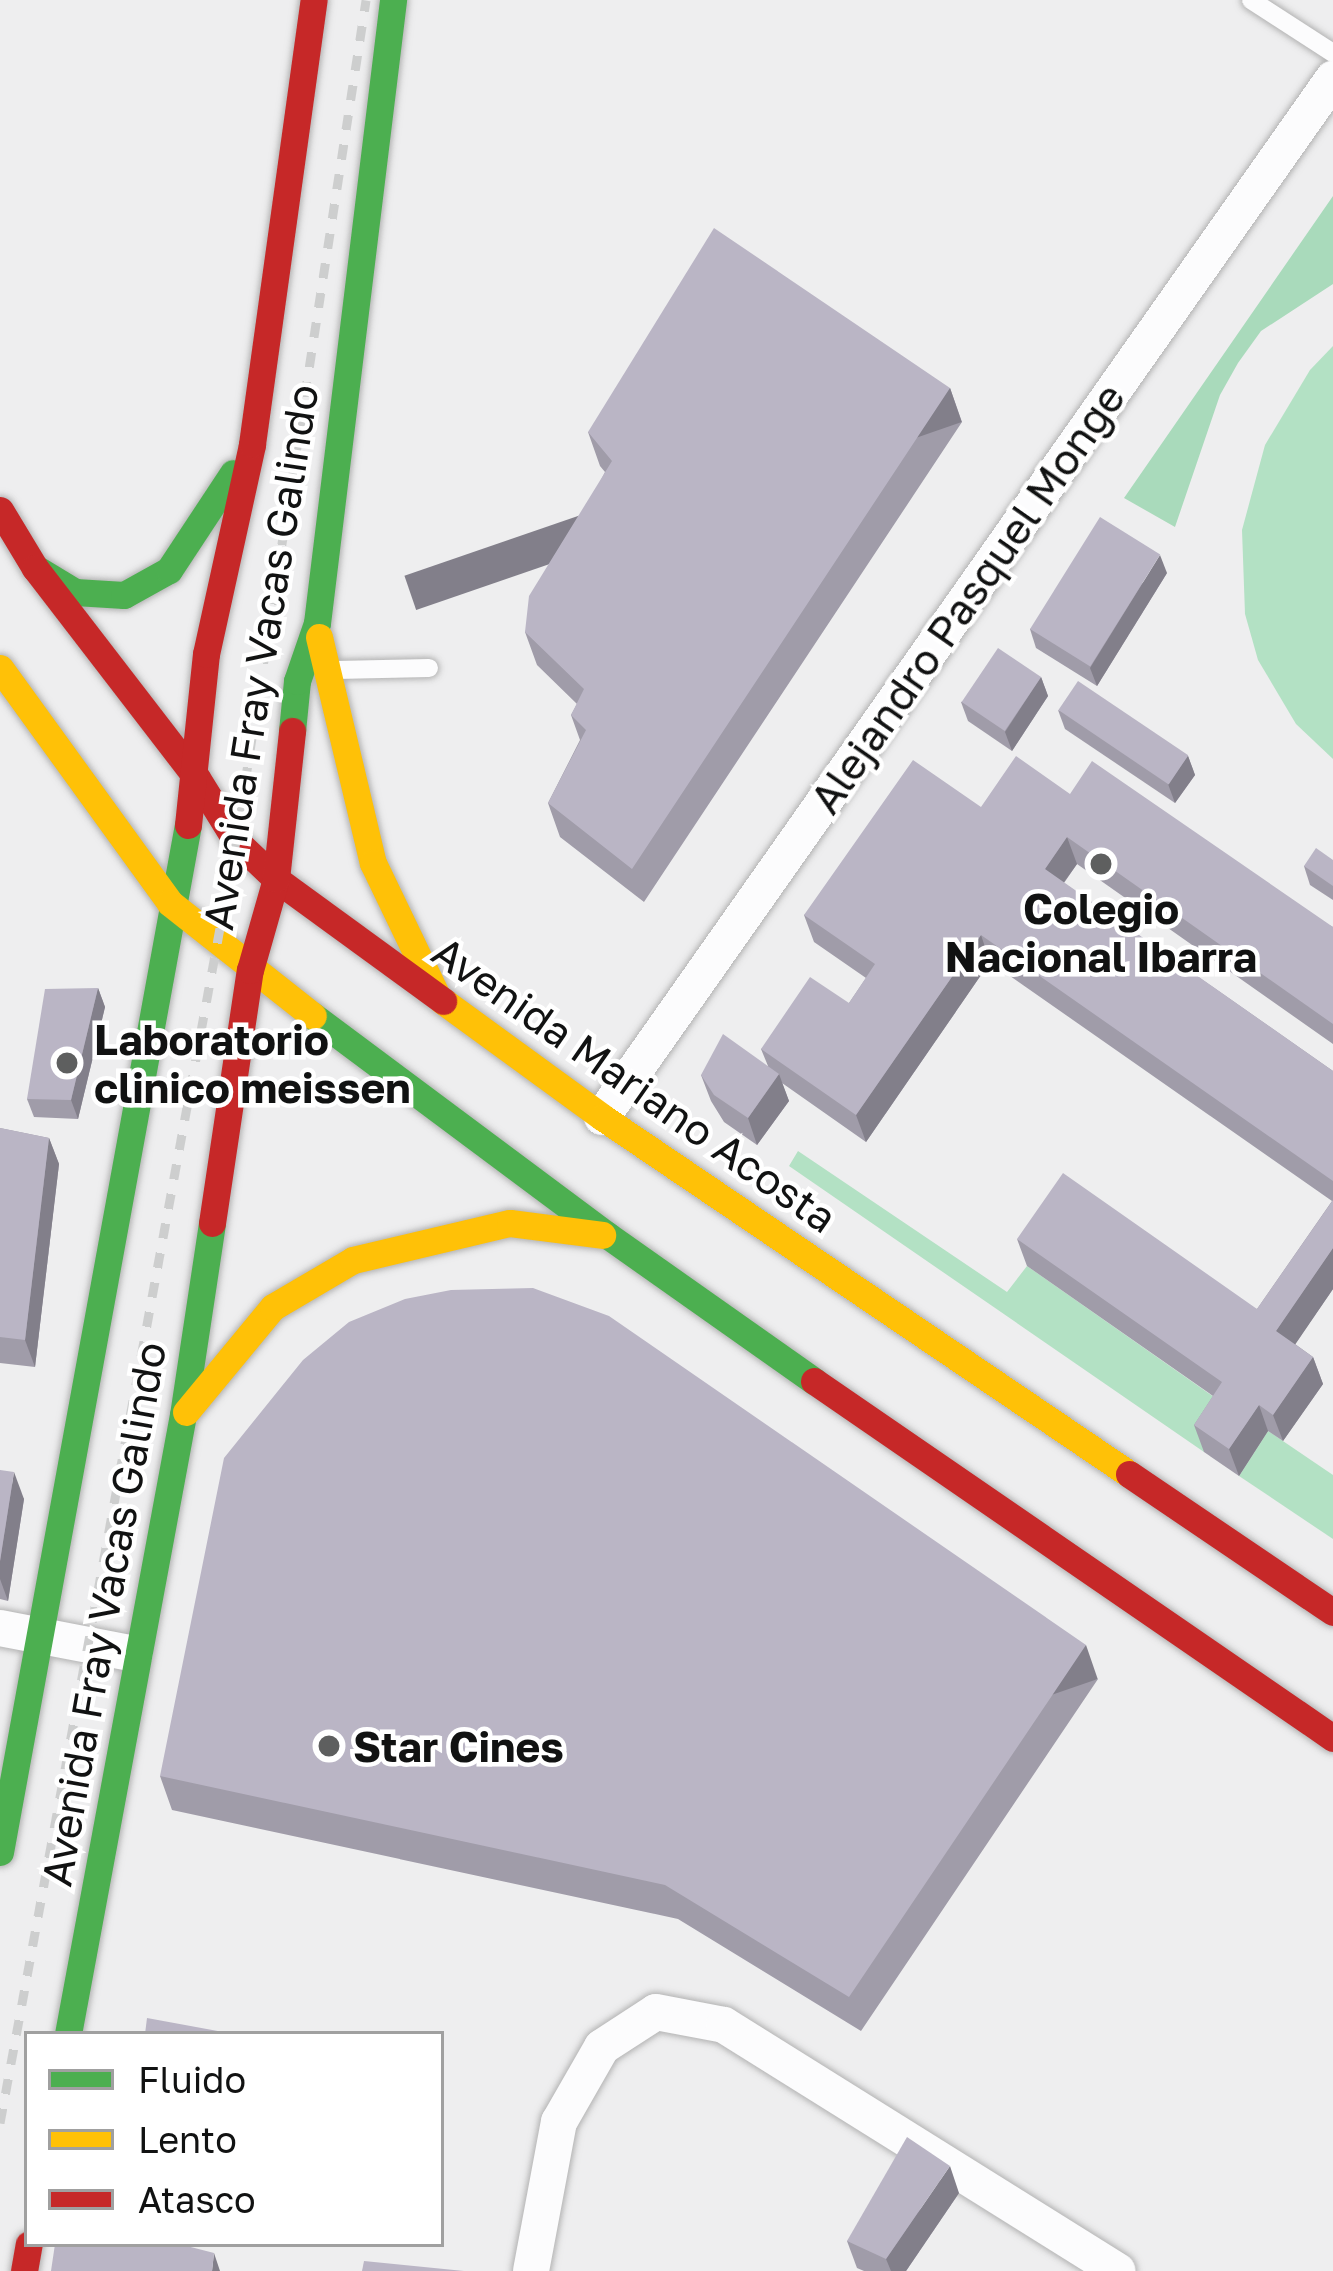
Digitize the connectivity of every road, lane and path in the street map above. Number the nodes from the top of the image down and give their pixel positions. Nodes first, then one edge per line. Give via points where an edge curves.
1 (314, 0) edge
2 (393, 0) edge
3 (1251, 0) edge
4 (1333, 53) edge
5 (1333, 79) edge
6 (252, 444) junction
7 (0, 510) edge
8 (35, 568) junction
9 (317, 622) junction
10 (0, 668) edge
11 (429, 668) dead end
12 (326, 670) junction
13 (197, 778) junction
14 (276, 879) junction
15 (170, 903) junction
16 (250, 970) junction
17 (437, 996) junction
18 (602, 1117) junction
19 (607, 1235) junction
20 (183, 1415) junction
21 (1333, 1612) edge
22 (0, 1628) edge
23 (40, 1636) junction
24 (135, 1654) junction
25 (1333, 1738) edge
26 (0, 1852) edge
27 (69, 2031) edge
28 (531, 2271) edge
29 (1118, 2271) edge

1 - 6 main road, Avenida Fray Vacas Galindo
2 - 9 main road, Avenida Fray Vacas Galindo
3 - 4 lane
5 - 18 street, Alejandro Pasquel Monge
6 - 8 main road via 169,571 124,595 75,592
6 - 13 main road, Avenida Fray Vacas Galindo via 206,654
7 - 8 main road, Avenida Mariano Acosta
8 - 13 main road, Avenida Mariano Acosta
9 - 12 main road
9 - 14 main road, Avenida Fray Vacas Galindo via 297,681
10 - 15 main road
11 - 12 lane
12 - 17 main road via 374,863
13 - 14 main road, Avenida Mariano Acosta via 236,841
13 - 15 main road, Avenida Fray Vacas Galindo
14 - 16 main road, Avenida Fray Vacas Galindo
14 - 17 main road, Avenida Mariano Acosta
15 - 16 main road
15 - 23 main road, Avenida Fray Vacas Galindo
16 - 19 main road
16 - 20 main road, Avenida Fray Vacas Galindo
17 - 18 main road, Avenida Mariano Acosta
18 - 21 main road, Avenida Mariano Acosta
19 - 20 main road via 510,1222 353,1260 273,1307
19 - 25 main road
20 - 24 main road, Avenida Fray Vacas Galindo
22 - 23 street
23 - 24 street
23 - 26 main road, Avenida Fray Vacas Galindo
24 - 27 main road, Avenida Fray Vacas Galindo
28 - 29 street via 559,2122 602,2047 656,2012 724,2025

